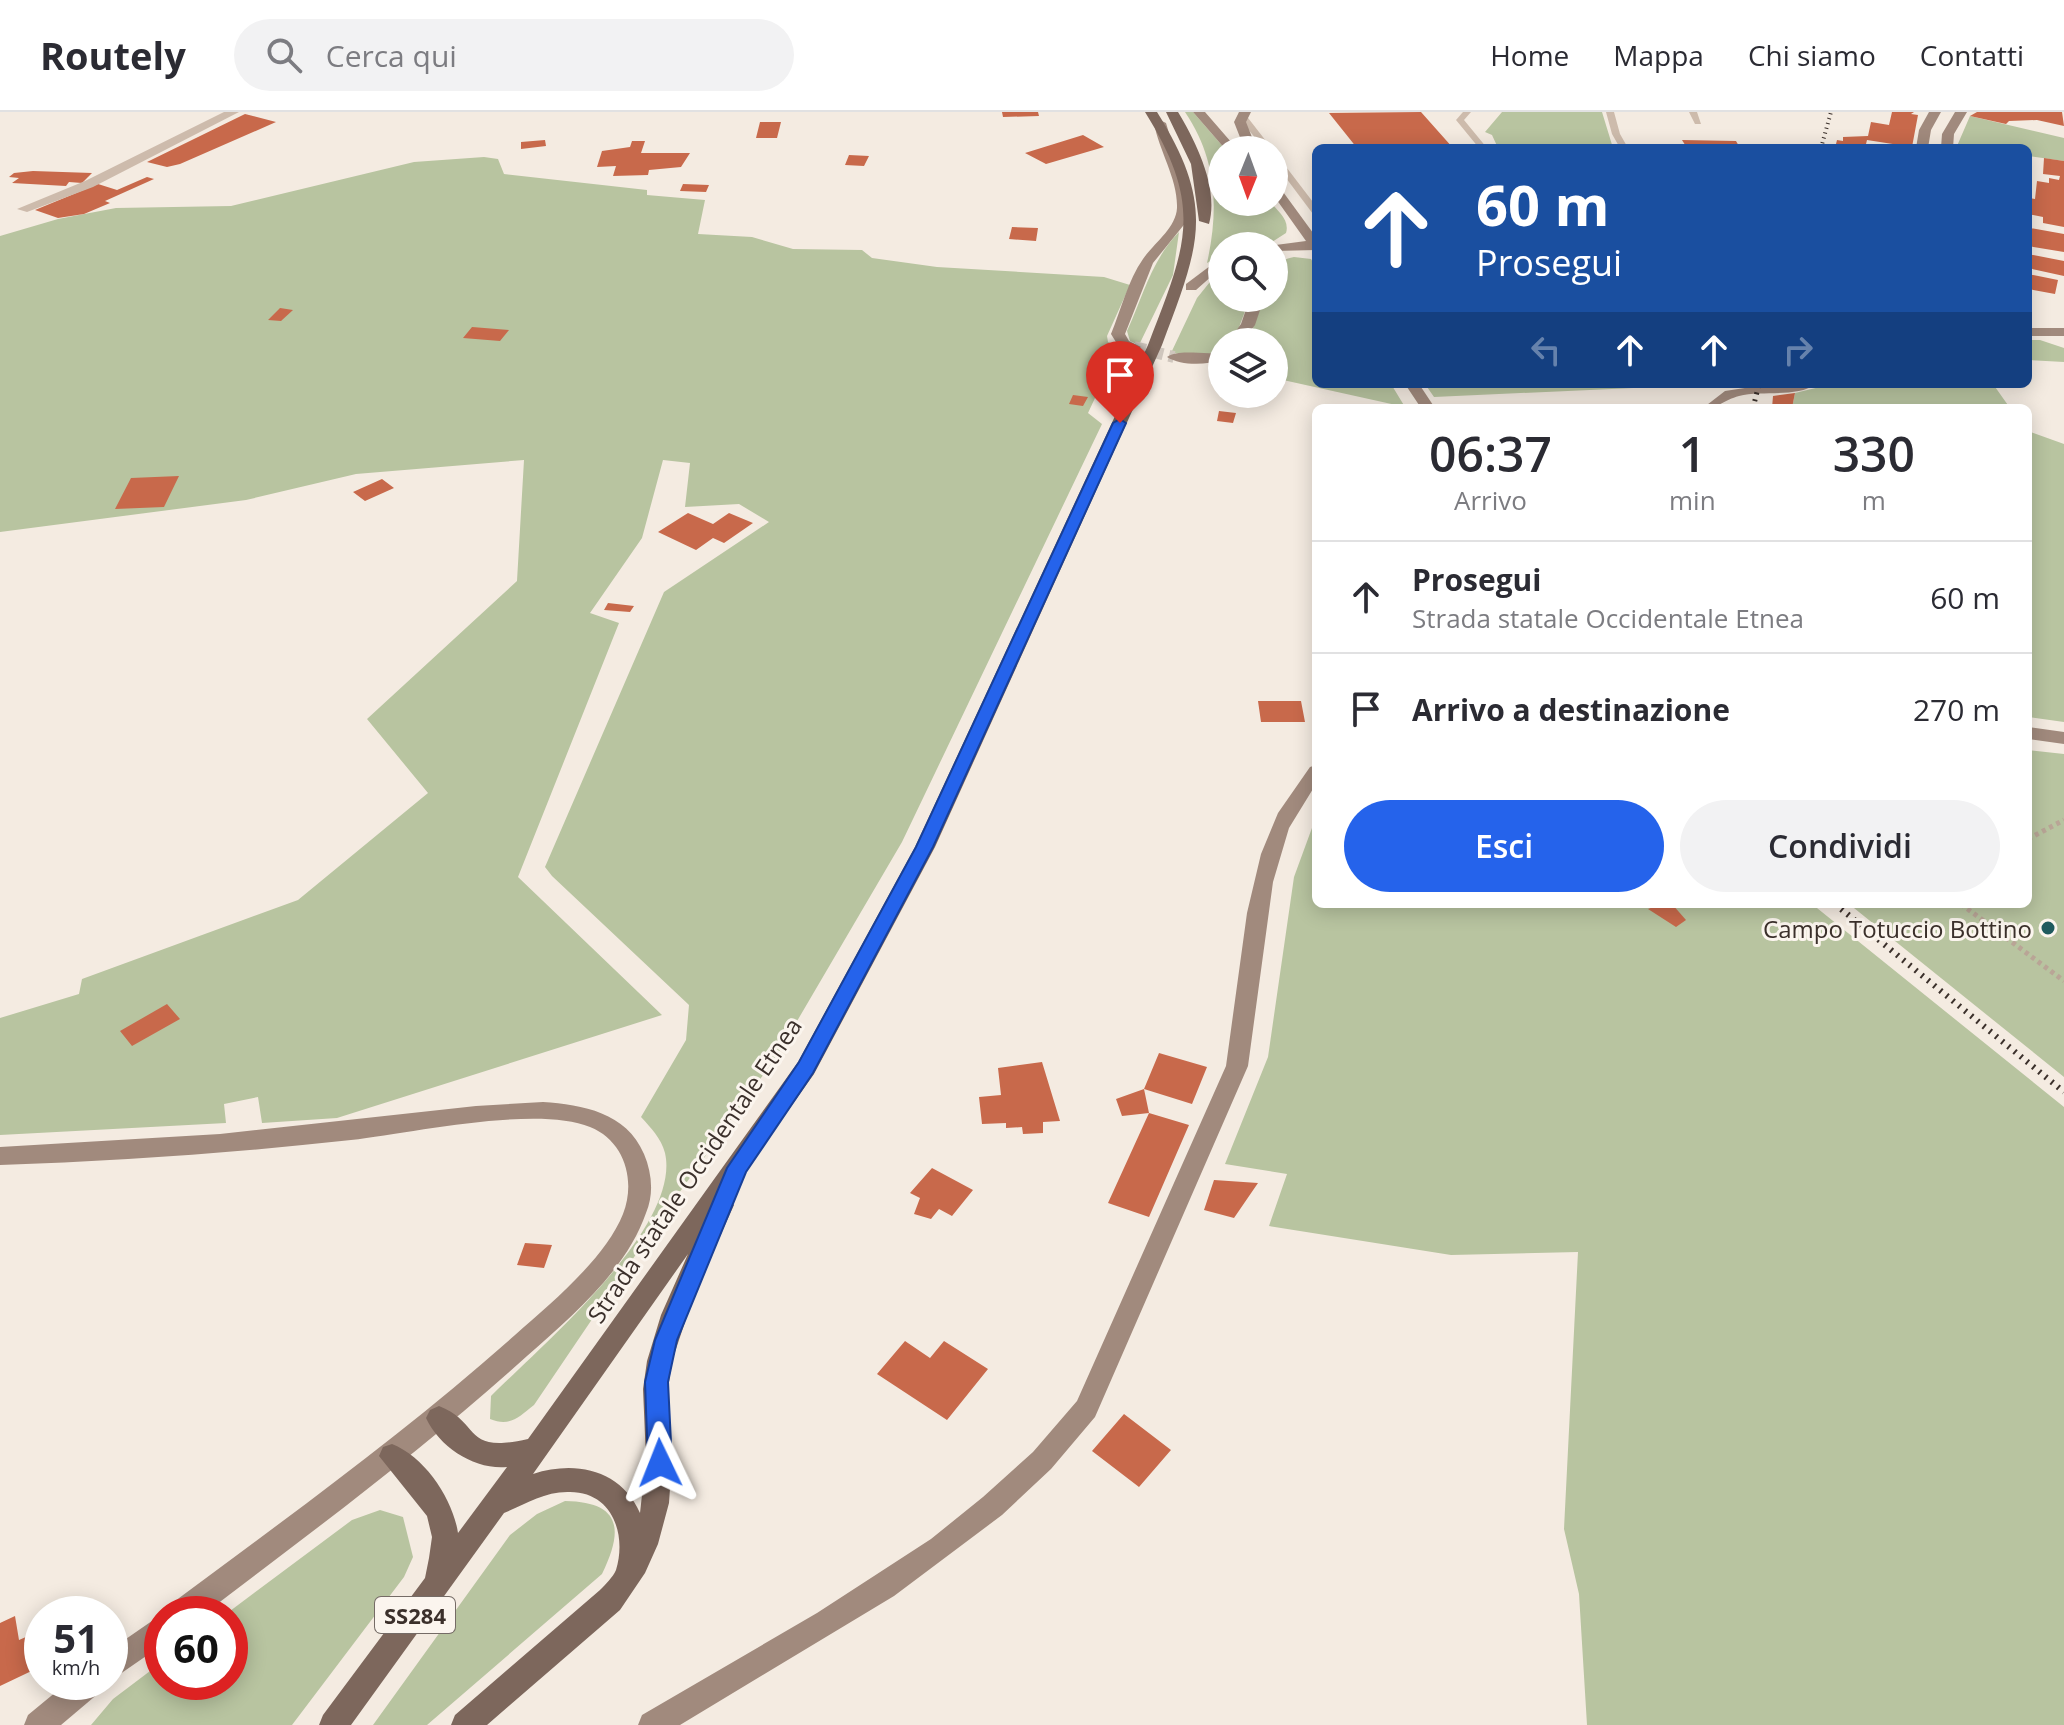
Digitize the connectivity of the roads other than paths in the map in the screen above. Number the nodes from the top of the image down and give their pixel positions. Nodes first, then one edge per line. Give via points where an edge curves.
1 (233, 112) edge
2 (1172, 112) edge
3 (1199, 112) edge
4 (1217, 112) edge
5 (1610, 112) edge
6 (1693, 112) edge
7 (1935, 112) edge
8 (1961, 112) edge
9 (1243, 114) edge
10 (1464, 116) edge
11 (1156, 118) edge
12 (1698, 122) dead end
13 (1220, 136) edge
14 (1237, 136) edge
15 (1244, 136) edge
16 (1259, 136) edge
17 (1481, 144) edge
18 (1622, 144) edge
19 (1923, 144) edge
20 (1947, 144) edge
21 (1288, 176) edge
22 (1288, 207) edge
23 (1312, 208) edge
24 (23, 209) dead end
25 (1291, 211) junction
26 (1312, 213) edge
27 (1312, 241) edge
28 (1299, 245) junction
29 (1312, 245) edge
30 (1288, 246) edge
31 (1288, 252) edge
32 (1208, 273) edge
33 (1191, 287) junction
34 (2032, 332) edge
35 (2064, 332) edge
36 (1155, 345) junction
37 (1134, 347) dead end
38 (1174, 357) tunnel mouth
39 (1208, 360) edge
40 (1780, 388) edge
41 (1713, 404) edge
42 (2032, 734) edge
43 (2064, 738) edge
44 (1312, 777) edge
45 (0, 1156) edge
46 (737, 1168) junction
47 (439, 1418) junction
48 (536, 1449) junction
49 (392, 1456) junction
50 (496, 1504) junction
51 (629, 1579) junction
52 (437, 1586) junction
53 (205, 1596) edge
54 (68, 1700) edge
55 (38, 1725) edge
56 (333, 1725) edge
57 (465, 1725) edge
58 (652, 1725) edge

1 - 24 street via 89,184
2 - 33 main road via 1193,146 1204,193 1205,220
3 - 13 street
4 - 14 street
5 - 18 lane
6 - 12 lane
7 - 19 street
8 - 20 street
9 - 15 street
9 - 16 lane
10 - 17 lane
11 - 36 main road via 1189,188 1193,224 1184,268
11 - 37 street via 1181,191 1183,213 1147,262 1118,334
21 - 23 lane
22 - 25 street
25 - 26 lane
25 - 27 street
28 - 29 street
28 - 30 street
28 - 31 street
32 - 33 street
33 - 36 main road
34 - 35 street
36 - 46 main road, Strada statale Occidentale Etnea / SS284 via 925,847 806,1068
38 - 39 street
40 - 41 street via 1730,395
42 - 43 street
44 - 58 street via 1279,830 1265,879 1237,1066 1086,1409 1014,1491 918,1566
45 - 47 street via 558,1111 594,1118 618,1132 635,1154 641,1175 629,1226 600,1266 536,1333
46 - 48 main road, Strada statale Occidentale Etnea / SS284
46 - 51 main road via 666,1340 656,1382 660,1463 653,1525
47 - 48 main road via 477,1452 498,1458
47 - 49 street
48 - 50 main road, Strada statale Occidentale Etnea / SS284
49 - 52 main road via 424,1486 439,1510 446,1538
49 - 53 street
50 - 51 main road via 540,1484 573,1477 605,1485 621,1501 631,1529
50 - 52 main road, Strada statale Occidentale Etnea / SS284
51 - 57 main road
52 - 56 main road, Strada statale Occidentale Etnea / SS284
54 - 55 street

